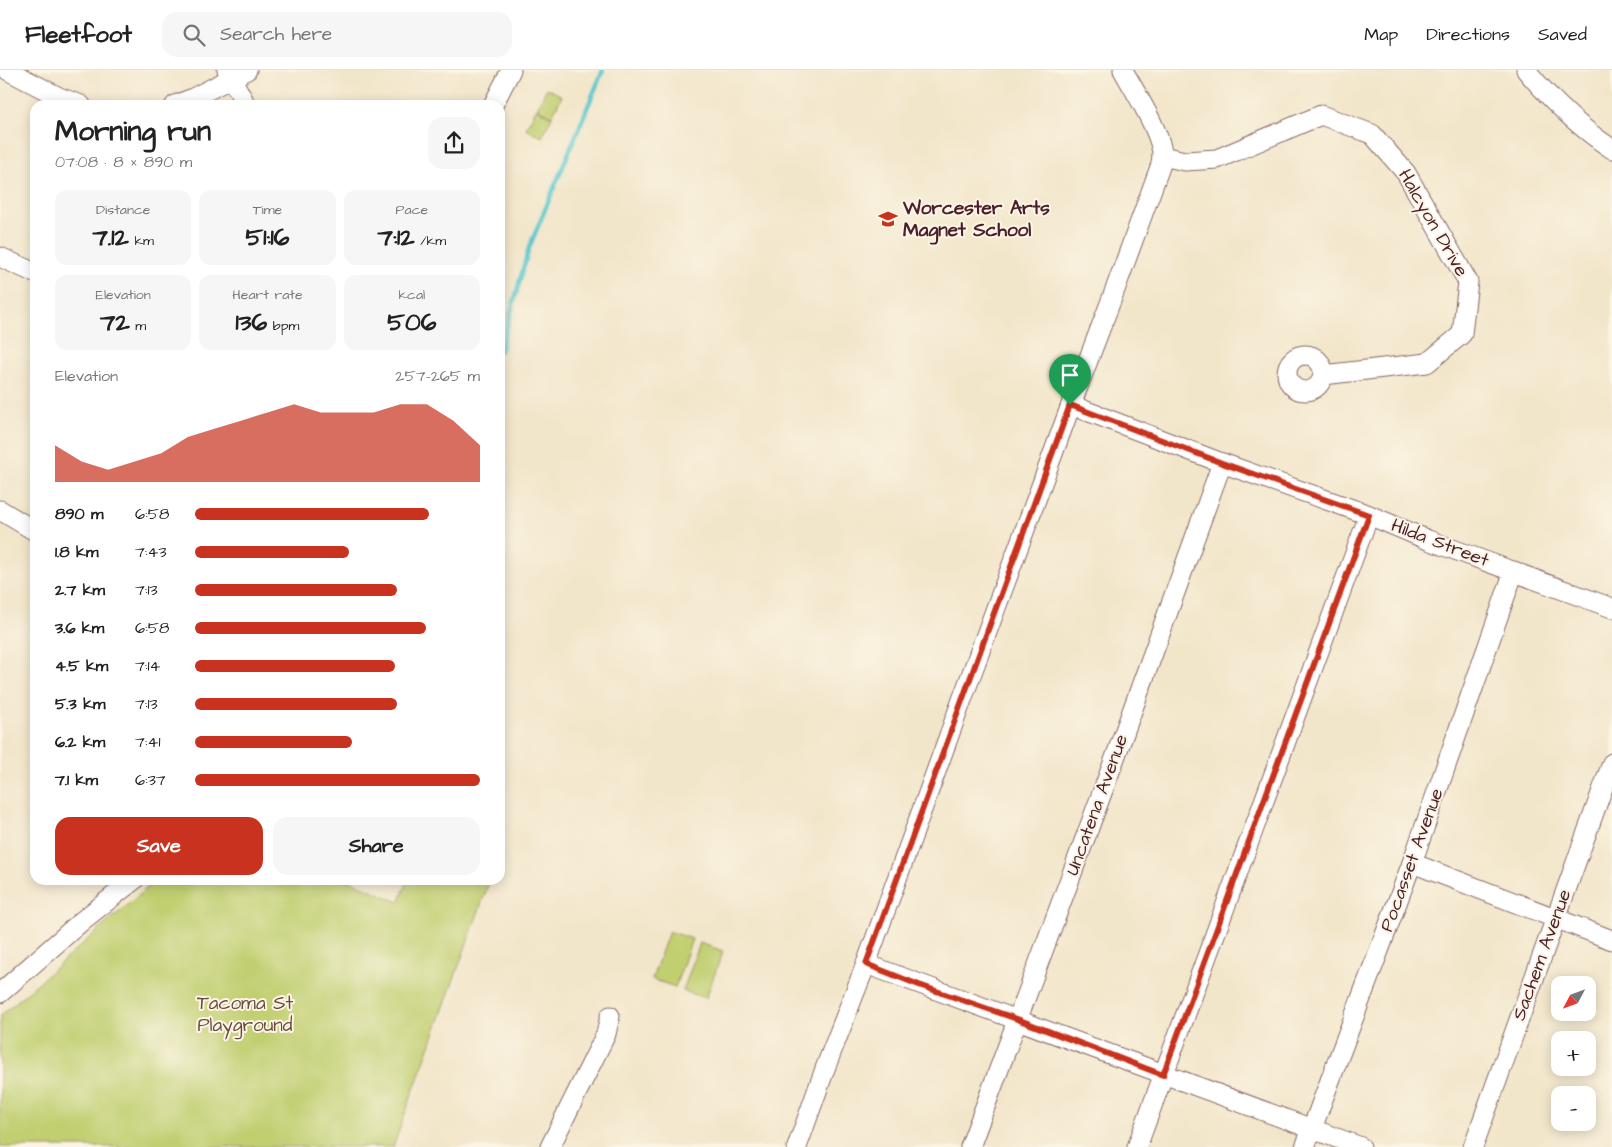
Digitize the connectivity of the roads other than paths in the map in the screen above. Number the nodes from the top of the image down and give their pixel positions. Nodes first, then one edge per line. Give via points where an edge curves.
1 (7, 70) edge
2 (510, 70) edge
3 (1124, 70) edge
4 (1526, 70) edge
5 (235, 73) edge
6 (68, 100) edge
7 (189, 100) edge
8 (244, 100) edge
9 (495, 100) edge
10 (1612, 149) edge
11 (1162, 156) junction
12 (0, 257) edge
13 (30, 271) edge
14 (1323, 375) dead end
15 (1070, 405) junction
16 (1222, 463) junction
17 (0, 510) edge
18 (1369, 515) junction
19 (30, 528) edge
20 (1514, 571) junction
21 (1612, 608) edge
22 (1612, 763) edge
23 (1412, 863) junction
24 (128, 885) edge
25 (1555, 919) junction
26 (1612, 940) edge
27 (866, 964) junction
28 (0, 993) edge
29 (610, 1016) dead end
30 (1017, 1019) junction
31 (1163, 1075) junction
32 (1311, 1129) junction
33 (550, 1147) edge
34 (797, 1147) edge
35 (970, 1147) edge
36 (1137, 1147) edge
37 (1305, 1147) edge
38 (1361, 1147) edge
39 (1473, 1147) edge

1 - 6 street
2 - 9 street
3 - 11 street via 1159,140
4 - 10 street via 1584,128
5 - 7 street
5 - 8 street
11 - 14 street, Halcyon Drive via 1185,161 1217,159 1321,116 1372,134 1406,173 1468,282 1462,334 1427,363
11 - 15 street
12 - 13 street
15 - 16 street, Hilda Street
15 - 27 street
16 - 18 street, Hilda Street
16 - 30 street, Uncatena Avenue
17 - 19 street
18 - 20 street, Hilda Street
18 - 31 street
20 - 21 street, Hilda Street
20 - 23 street, Pocasset Avenue
22 - 25 street, Sachem Avenue
23 - 25 street
23 - 32 street, Pocasset Avenue
24 - 28 street
25 - 26 street
25 - 39 street, Sachem Avenue
27 - 30 street
27 - 34 street
29 - 33 street via 606,1034
30 - 31 street
30 - 35 street, Uncatena Avenue
31 - 32 street
31 - 36 street
32 - 37 street, Pocasset Avenue
32 - 38 street

